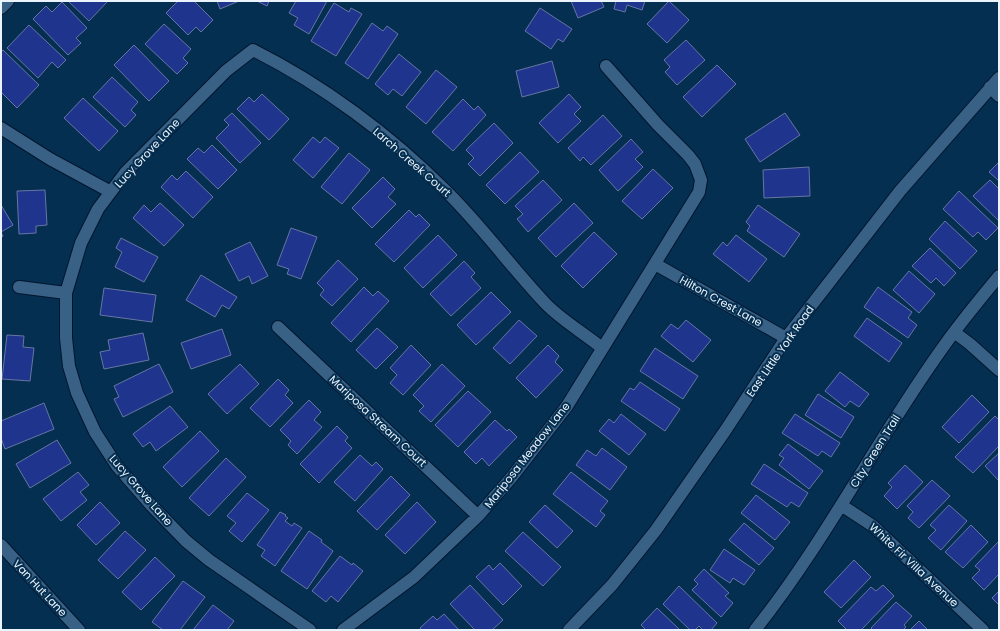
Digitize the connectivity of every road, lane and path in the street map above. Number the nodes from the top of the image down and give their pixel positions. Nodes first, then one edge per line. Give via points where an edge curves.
1 (8, 1) edge
2 (1, 8) edge
3 (253, 50) joint
4 (606, 66) dead end
5 (999, 78) edge
6 (990, 87) junction
7 (999, 96) edge
8 (1, 128) edge
9 (111, 192) junction
10 (655, 264) junction
11 (999, 276) edge
12 (20, 286) dead end
13 (66, 293) junction
14 (278, 327) dead end
15 (954, 332) junction
16 (786, 338) junction
17 (602, 348) junction
18 (999, 370) edge
19 (841, 505) junction
20 (478, 516) junction
21 (1, 545) edge
22 (79, 630) edge
23 (310, 630) edge
24 (343, 630) edge
25 (569, 630) edge
26 (755, 630) edge
27 (983, 630) edge

1 - 2 street
3 - 9 street, Lucy Grove Lane via 226,71 125,173
3 - 17 street, Larch Creek Court via 293,70 353,112 398,148 446,190 547,304
4 - 10 street, Mariposa Meadow Lane via 688,155 695,164 701,180 699,192
5 - 6 street, East Little York Road
6 - 7 street
6 - 16 street, East Little York Road via 900,191
8 - 9 street via 50,159
9 - 13 street, Lucy Grove Lane via 98,209 81,243
10 - 16 street, Hilton Crest Lane
10 - 17 street, Mariposa Meadow Lane
11 - 15 street, City Green Trail
12 - 13 street
13 - 23 street, Lucy Grove Lane via 69,366 95,432 117,466 186,541 209,560
14 - 20 street, Mariposa Stream Court
15 - 18 street
15 - 19 street, City Green Trail via 896,417
16 - 25 street, East Little York Road via 730,425 656,530 612,584
17 - 20 street, Mariposa Meadow Lane via 566,406 511,478
19 - 26 street, City Green Trail via 790,584
19 - 27 street, White Fir Villa Avenue via 873,526
20 - 24 street, Mariposa Meadow Lane via 414,577
21 - 22 street, Van Hut Lane

